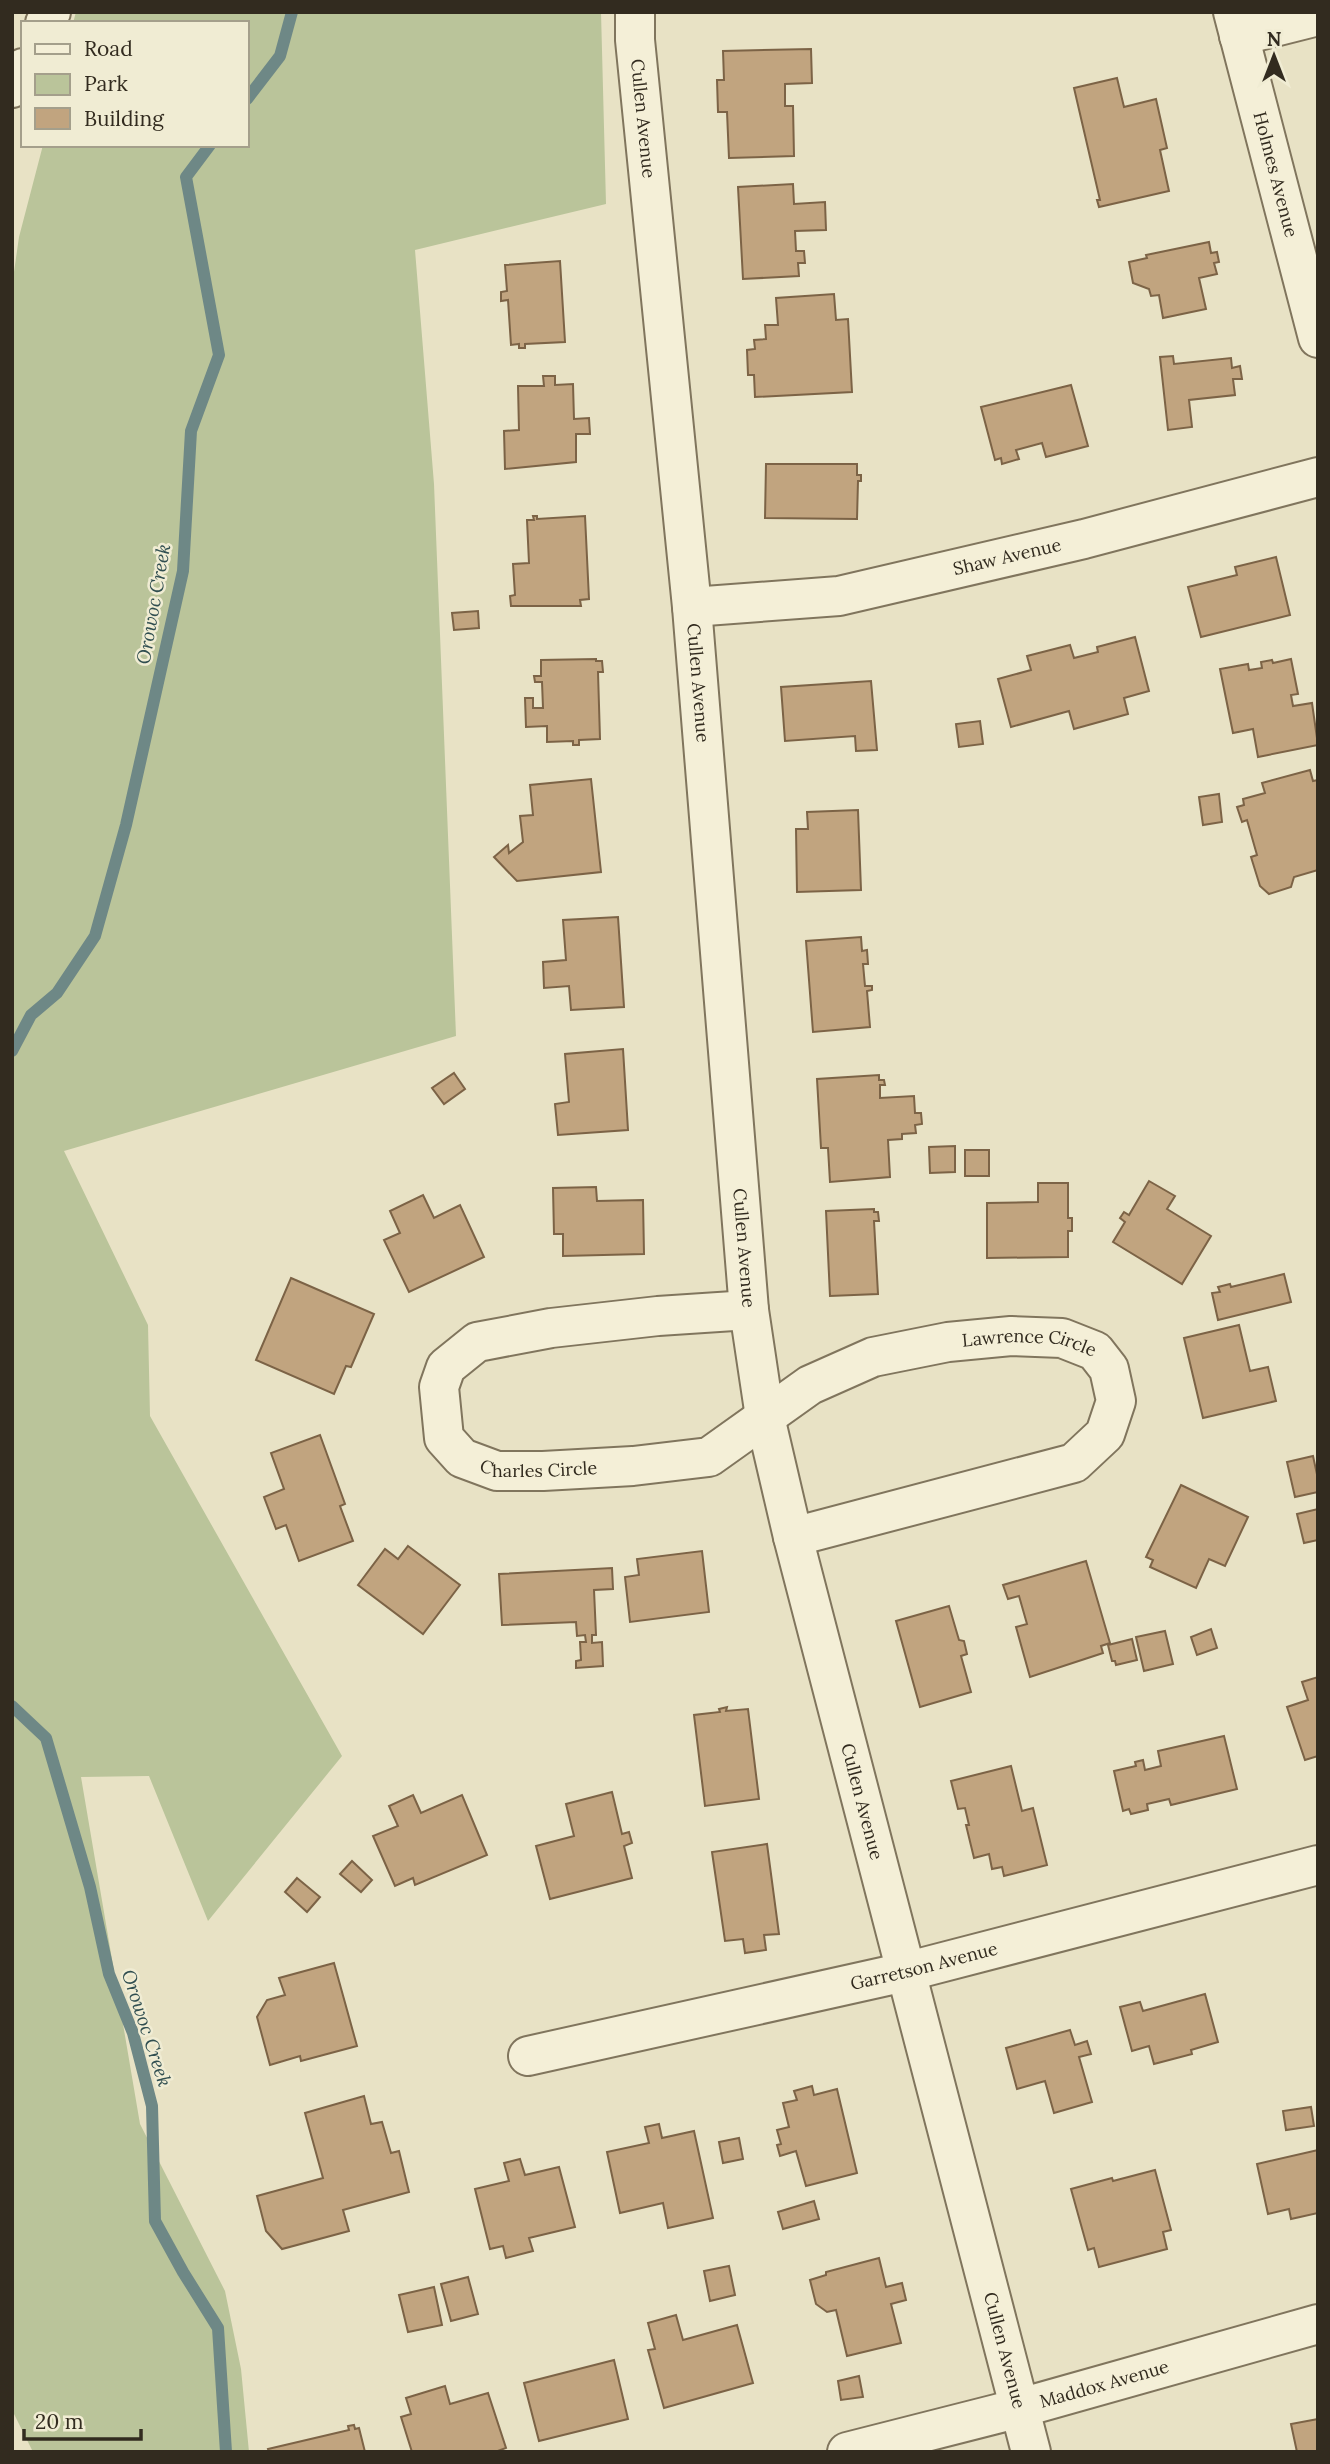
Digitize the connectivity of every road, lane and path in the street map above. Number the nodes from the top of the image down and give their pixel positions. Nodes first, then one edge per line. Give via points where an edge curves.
1 (635, 12) edge
2 (1318, 16) edge
3 (1236, 24) edge
4 (21, 72) edge
5 (12, 88) edge
6 (1318, 338) edge
7 (1318, 477) edge
8 (692, 607) junction
9 (749, 1310) junction
10 (765, 1418) junction
11 (793, 1537) junction
12 (1318, 1865) edge
13 (905, 1972) junction
14 (528, 2056) dead end
15 (1318, 2324) edge
16 (1020, 2407) junction
17 (847, 2452) edge
18 (1031, 2452) edge

1 - 8 street, Cullen Avenue
2 - 3 street
3 - 6 street, Holmes Avenue
4 - 5 street
7 - 8 street, Shaw Avenue via 1084,540 839,596
8 - 9 street, Cullen Avenue
9 - 10 street, Cullen Avenue
9 - 10 street, Charles Circle via 551,1328 477,1342 446,1367 439,1387 444,1438 462,1458 497,1471 620,1467 709,1457
10 - 11 street, Cullen Avenue
10 - 11 street, Lawrence Circle via 810,1385 873,1357 948,1342 1011,1336 1062,1338 1095,1351 1109,1369 1114,1390 1116,1401 1105,1434 1074,1463
11 - 13 street, Cullen Avenue
12 - 13 street, Garretson Avenue
13 - 14 street, Garretson Avenue
13 - 16 street, Cullen Avenue
15 - 16 street, Maddox Avenue
16 - 17 street, Maddox Avenue
16 - 18 street, Cullen Avenue

